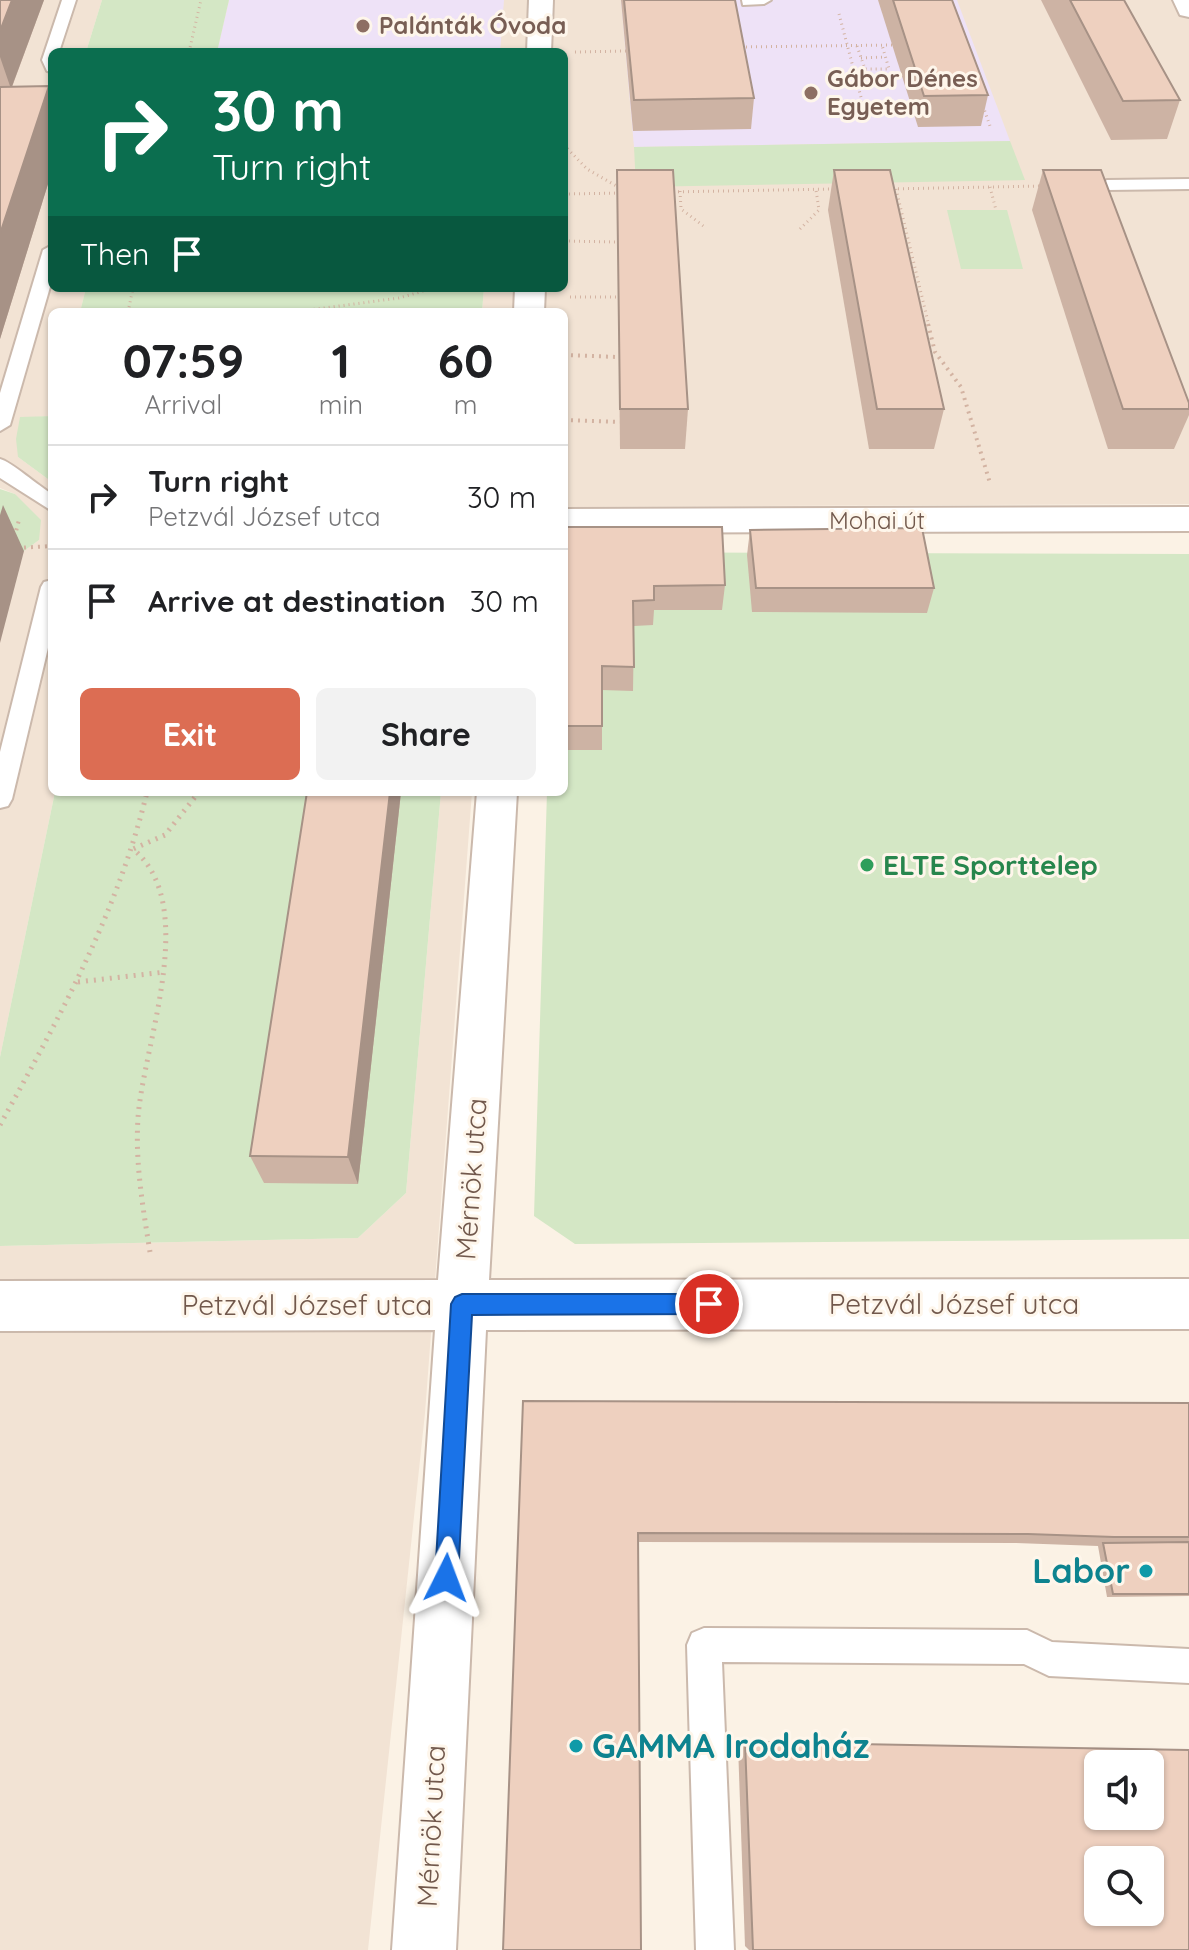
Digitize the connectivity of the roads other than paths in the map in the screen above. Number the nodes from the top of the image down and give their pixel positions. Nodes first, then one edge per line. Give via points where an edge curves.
1 (69, 0) edge
2 (541, 0) edge
3 (764, 0) edge
4 (1185, 0) edge
5 (748, 2) edge
6 (1189, 10) edge
7 (53, 48) edge
8 (539, 48) edge
9 (1189, 184) edge
10 (1107, 185) edge
11 (48, 263) edge
12 (0, 425) edge
13 (0, 465) edge
14 (48, 501) edge
15 (1189, 519) edge
16 (568, 521) edge
17 (48, 603) edge
18 (497, 796) edge
19 (0, 799) edge
20 (462, 1304) junction
21 (1189, 1304) edge
22 (0, 1306) edge
23 (1189, 1666) edge
24 (424, 1950) edge
25 (715, 1950) edge

1 - 7 lane
2 - 8 street
3 - 5 lane
4 - 6 street
9 - 10 lane
11 - 12 lane
13 - 14 lane
15 - 16 street, Mohai út
17 - 19 lane
18 - 20 street, Mérnök utca
20 - 21 street, Petzvál József utca
20 - 22 street, Petzvál József utca
20 - 24 street, Mérnök utca
23 - 25 lane via 1049,1659 1027,1647 704,1645

